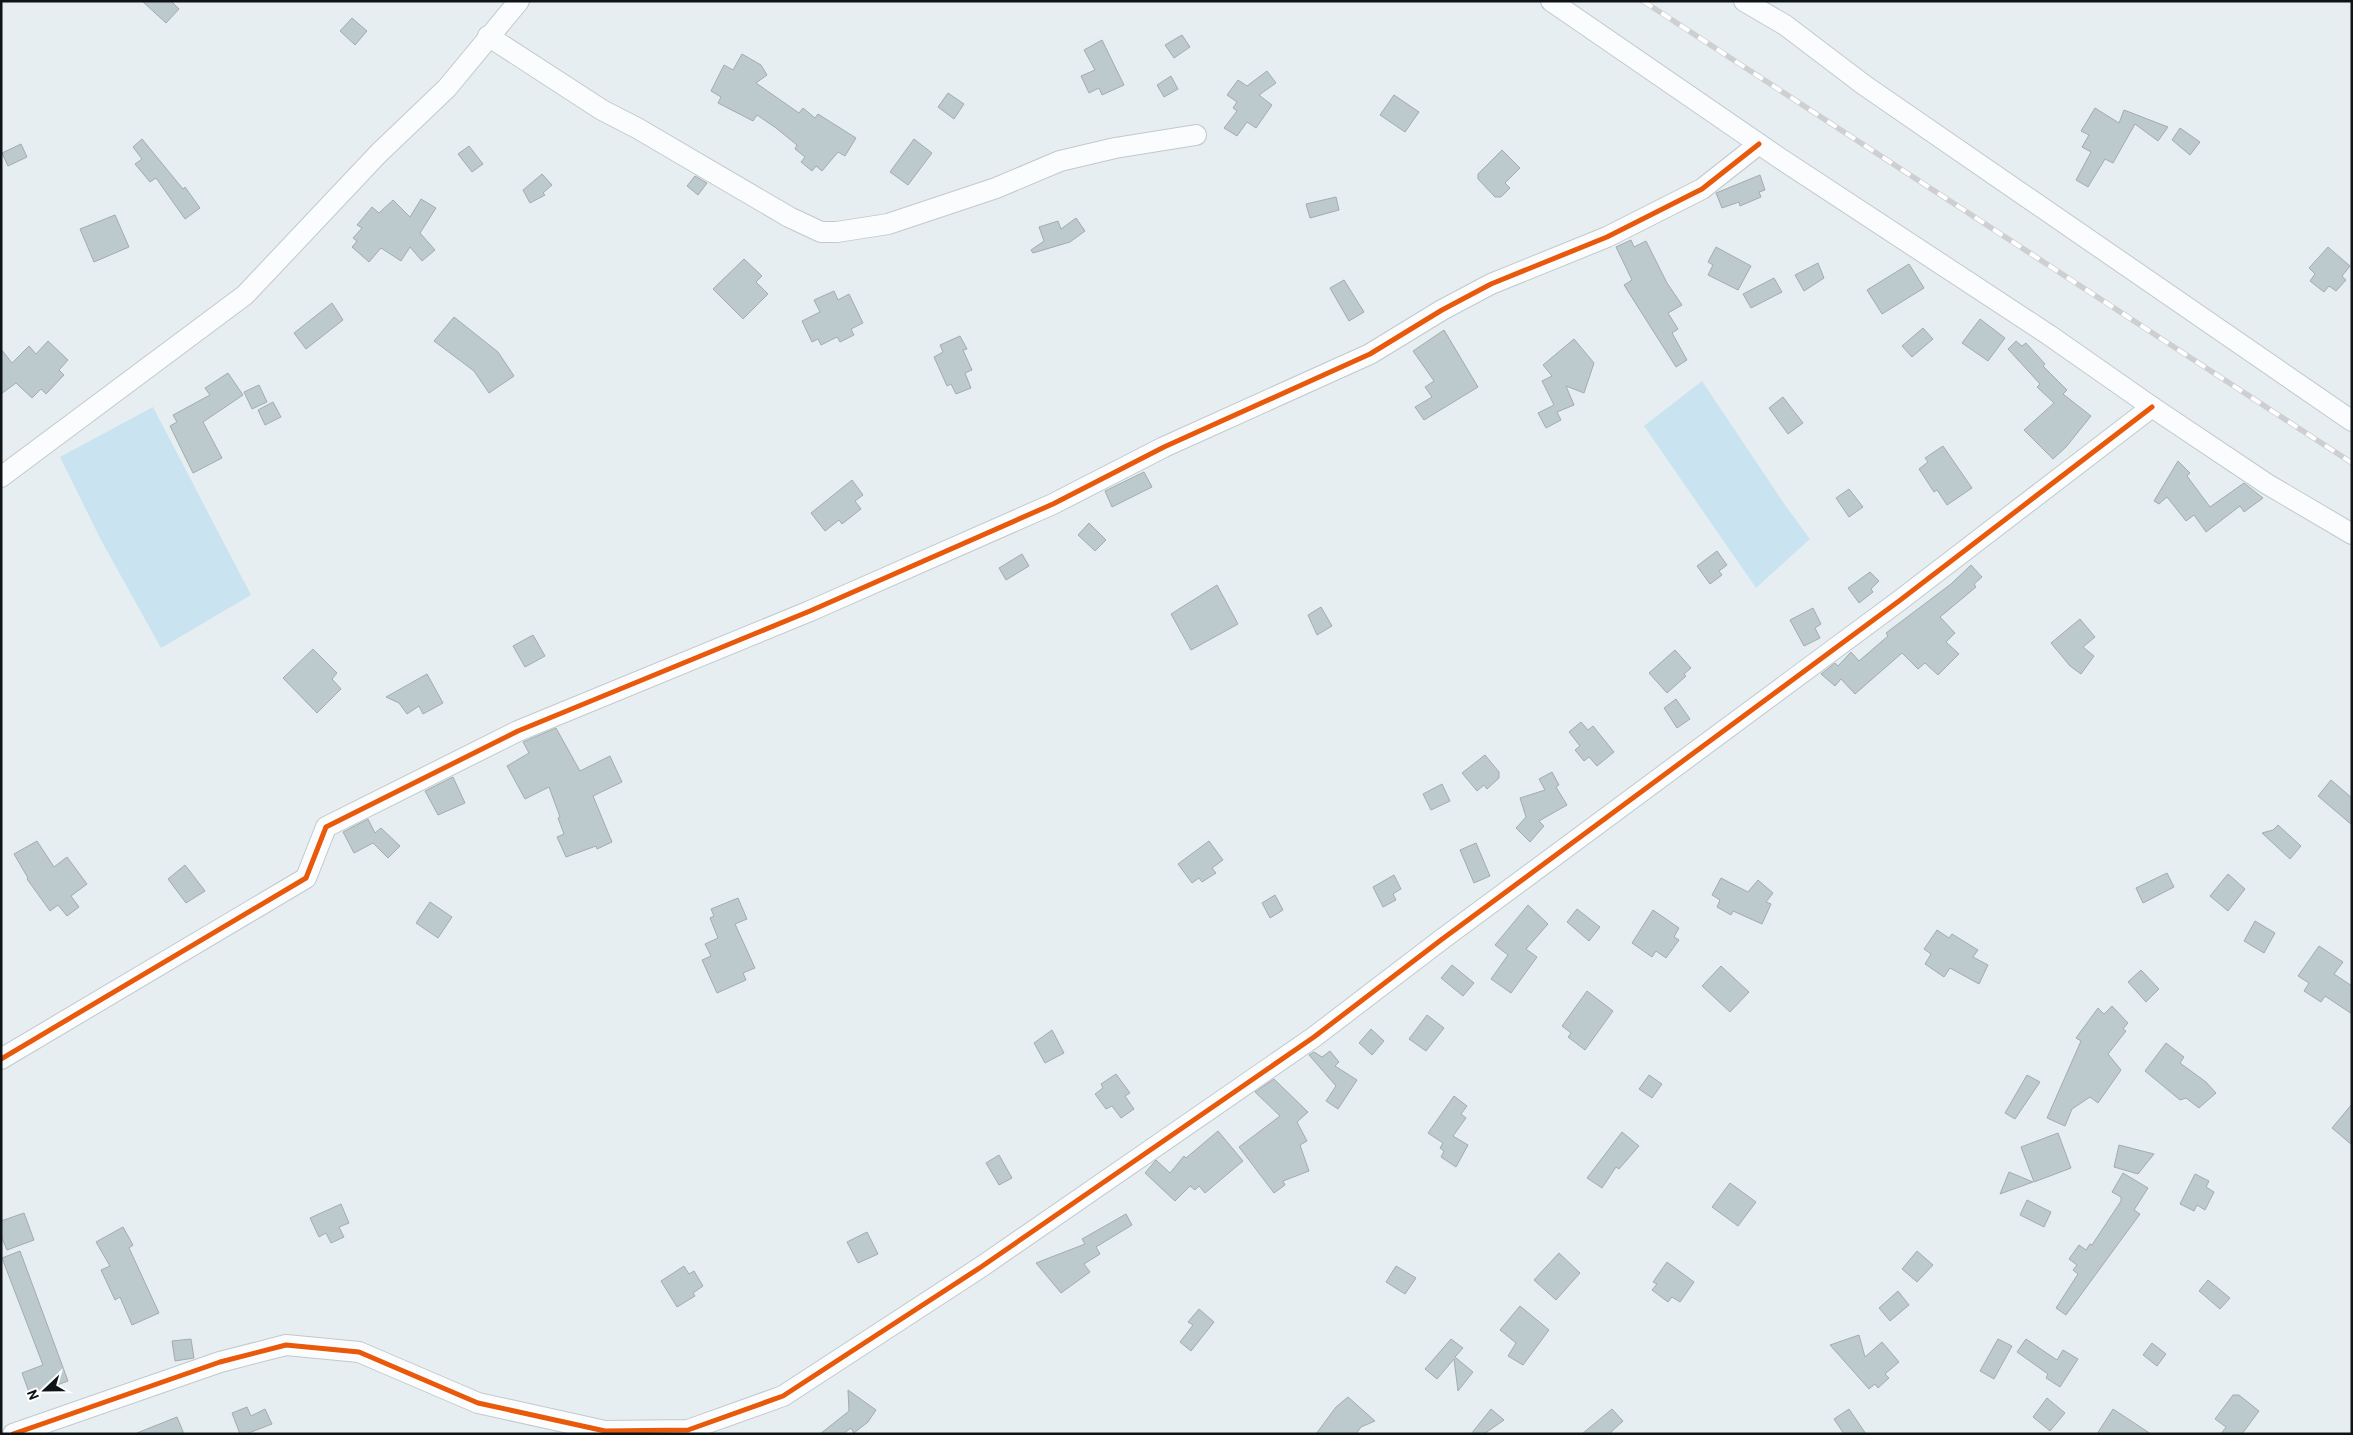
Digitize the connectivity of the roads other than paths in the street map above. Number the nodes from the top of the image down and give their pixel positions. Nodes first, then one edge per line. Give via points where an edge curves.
1 (518, 1) edge
2 (1551, 1) edge
3 (1744, 1) edge
4 (488, 36) junction
5 (1196, 135) dead end
6 (1759, 144) junction
7 (2152, 407) junction
8 (2352, 421) edge
9 (1, 477) edge
10 (2352, 534) edge
11 (1, 1059) edge
12 (13, 1434) edge

1 - 4 street
2 - 6 street
3 - 8 street via 1784,24 1864,85
4 - 5 street via 602,110 821,232 888,224 996,188 1060,161
4 - 9 street via 447,88 379,153 246,295
6 - 7 street
6 - 11 street via 1702,188 1606,237 1491,284 1370,354 1164,447 1053,504 819,607 518,730 326,827 306,878
7 - 10 street via 2267,484
7 - 12 street via 1899,601 1314,1037 981,1267 782,1396 688,1430 605,1431 478,1403 359,1352 286,1345 220,1362

